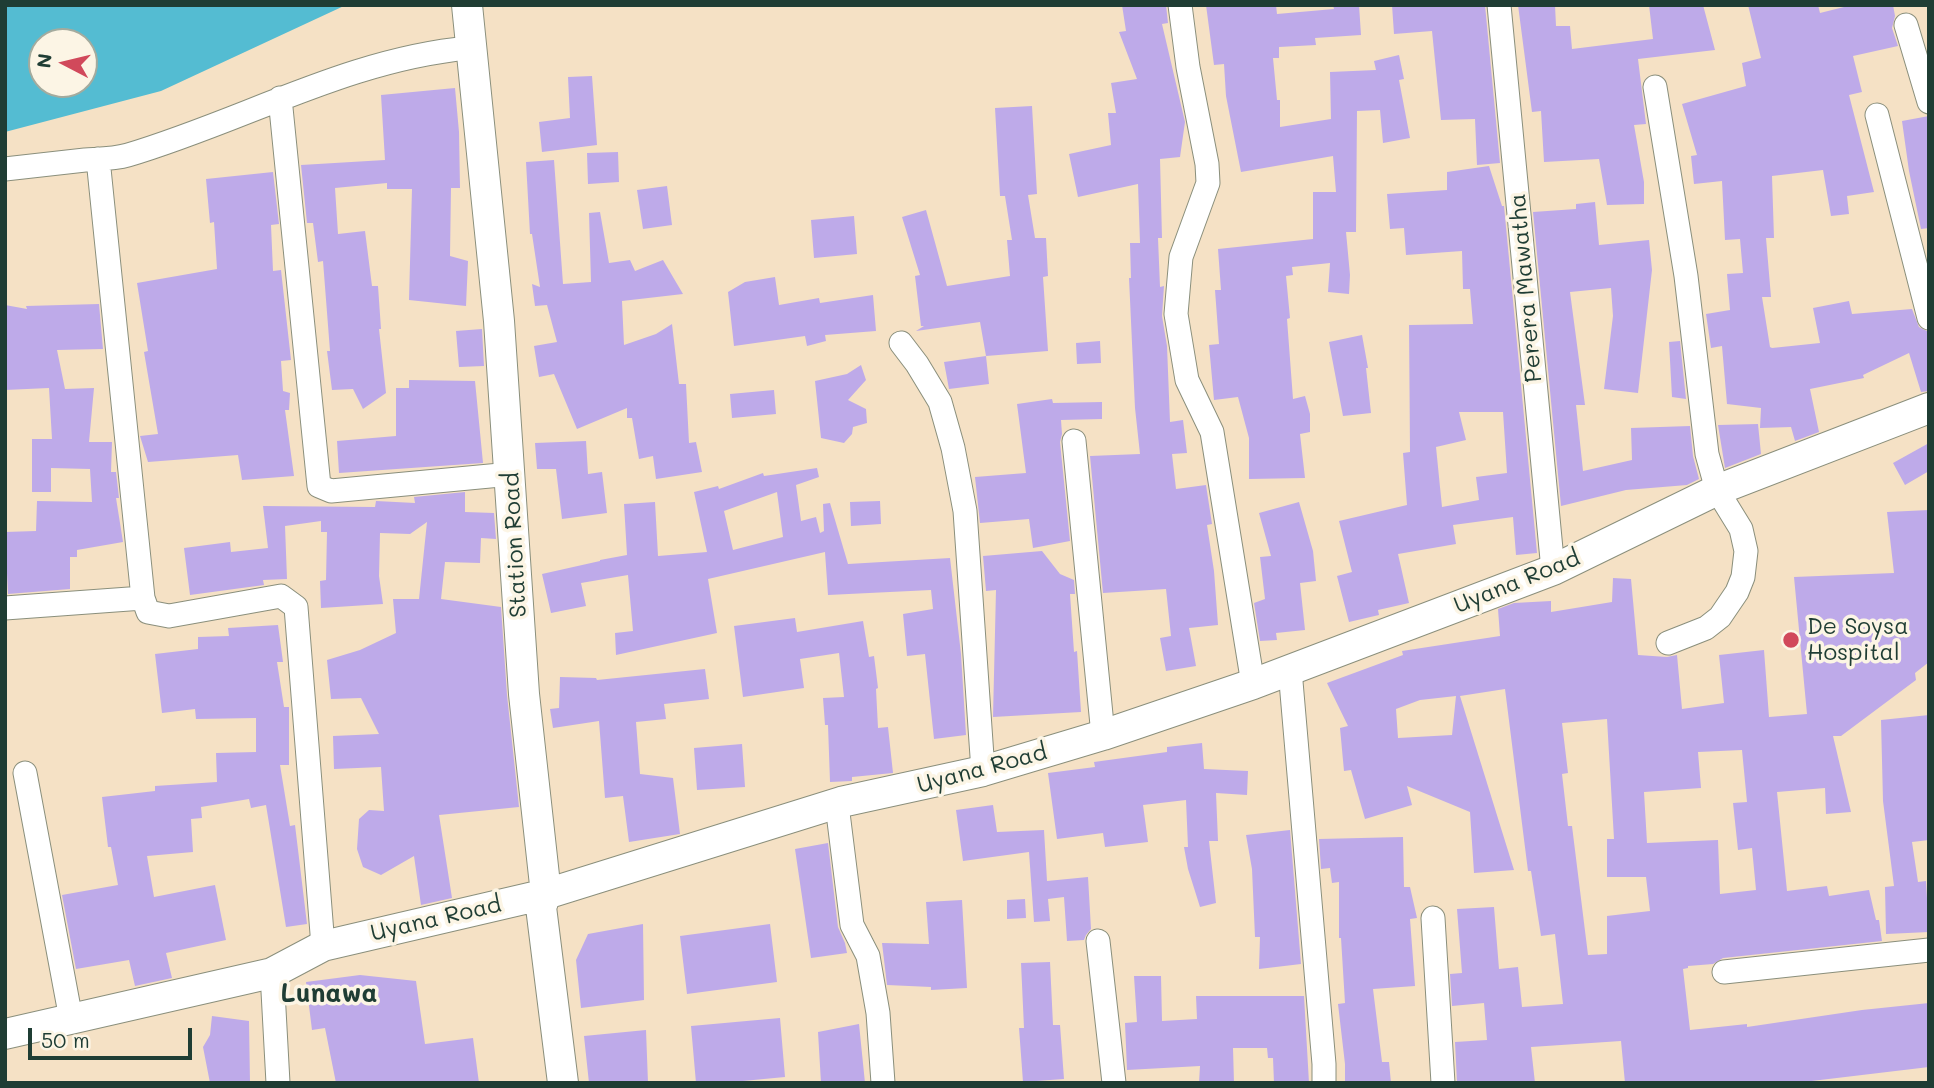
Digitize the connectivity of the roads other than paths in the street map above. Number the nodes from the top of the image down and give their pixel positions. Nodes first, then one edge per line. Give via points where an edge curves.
1 (467, 5) edge
2 (1180, 5) edge
3 (1499, 5) edge
4 (1906, 25) dead end
5 (470, 48) junction
6 (1655, 87) dead end
7 (280, 98) junction
8 (1929, 102) edge
9 (1877, 115) dead end
10 (99, 159) junction
11 (5, 169) edge
12 (1929, 318) edge
13 (901, 343) dead end
14 (1929, 408) edge
15 (1074, 442) dead end
16 (511, 474) junction
17 (1717, 490) junction
18 (1553, 570) junction
19 (143, 598) junction
20 (5, 608) edge
21 (1668, 643) dead end
22 (1290, 670) junction
23 (1253, 684) junction
24 (1103, 735) junction
25 (983, 771) junction
26 (25, 773) dead end
27 (841, 802) junction
28 (546, 894) junction
29 (1433, 918) dead end
30 (1098, 941) dead end
31 (323, 946) junction
32 (1929, 950) edge
33 (1724, 972) dead end
34 (272, 973) junction
35 (71, 1019) junction
36 (5, 1034) edge
37 (278, 1083) edge
38 (563, 1083) edge
39 (883, 1083) edge
40 (1114, 1083) edge
41 (1324, 1083) edge
42 (1443, 1083) edge

1 - 5 street, Station Road
2 - 23 street via 1208,183 1181,257 1177,314 1187,380 1212,432
3 - 18 street, Perera Mawatha
4 - 8 street
5 - 7 street via 391,61
5 - 16 street, Station Road
6 - 17 street via 1686,276 1707,454
7 - 10 street via 125,156
7 - 16 street via 319,486 331,491
9 - 12 street
10 - 11 street
10 - 19 street
13 - 25 street via 940,402 953,448 965,511
14 - 17 street, Uyana Road
15 - 24 street
16 - 28 street, Station Road via 524,694
17 - 18 street, Uyana Road
17 - 21 street via 1741,529 1746,551 1743,577 1720,617 1706,628
18 - 22 street, Uyana Road
19 - 20 street
19 - 31 street via 148,612 169,616 281,596 296,607
22 - 23 street, Uyana Road
22 - 41 street
23 - 24 street, Uyana Road
24 - 25 street, Uyana Road
25 - 27 street, Uyana Road
26 - 35 street
27 - 28 street, Uyana Road
27 - 39 street via 837,805 852,925 868,956
28 - 31 street, Uyana Road
28 - 38 street, Station Road via 541,906
29 - 42 street
30 - 40 street
31 - 34 street, Uyana Road
32 - 33 street
34 - 35 street, Uyana Road
34 - 37 street
35 - 36 street, Uyana Road

